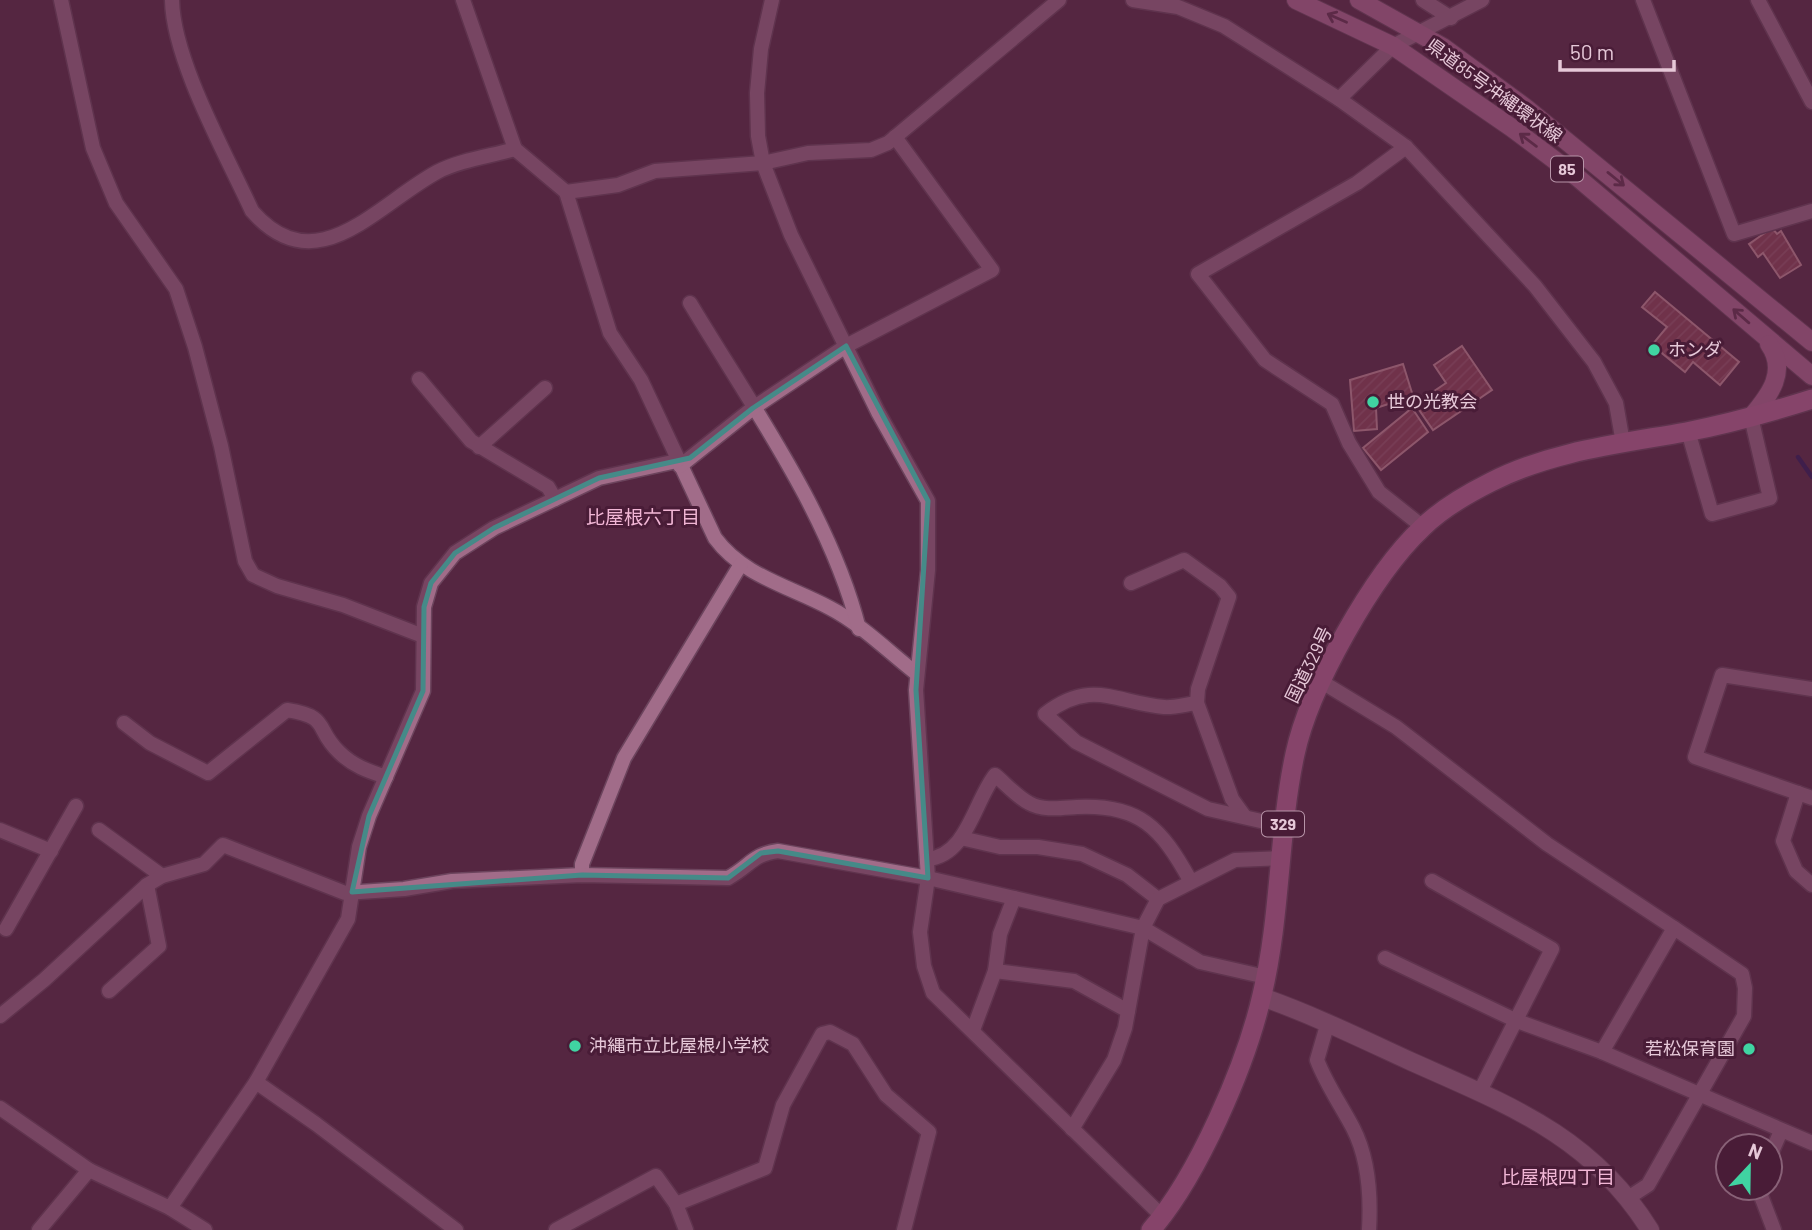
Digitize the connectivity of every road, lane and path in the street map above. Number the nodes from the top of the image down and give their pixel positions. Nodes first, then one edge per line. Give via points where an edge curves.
1 (61, 0) edge
2 (172, 0) edge
3 (463, 0) edge
4 (772, 0) edge
5 (1059, 0) edge
6 (1133, 0) edge
7 (1296, 0) edge
8 (1359, 0) edge
9 (1423, 0) edge
10 (1482, 0) edge
11 (1643, 0) edge
12 (1758, 0) edge
13 (1451, 18) junction
14 (1420, 33) junction
15 (1393, 46) junction
16 (1339, 99) junction
17 (1812, 102) edge
18 (895, 137) junction
19 (1406, 147) junction
20 (515, 149) junction
21 (763, 163) junction
22 (566, 192) junction
23 (1812, 211) edge
24 (690, 303) dead end
25 (1763, 336) junction
26 (1812, 342) edge
27 (846, 346) junction
28 (1812, 376) edge
29 (419, 379) dead end
30 (545, 388) dead end
31 (1812, 399) edge
32 (753, 408) junction
33 (1751, 417) junction
34 (1688, 431) junction
35 (1623, 443) junction
36 (479, 447) junction
37 (678, 464) junction
38 (555, 499) junction
39 (1423, 527) junction
40 (741, 564) junction
41 (1131, 583) dead end
42 (859, 629) junction
43 (423, 636) junction
44 (918, 674) junction
45 (1322, 682) junction
46 (1812, 689) edge
47 (1197, 703) junction
48 (124, 723) dead end
49 (386, 777) junction
50 (1805, 795) edge
51 (76, 807) dead end
52 (1245, 817) junction
53 (1283, 826) junction
54 (0, 830) edge
55 (99, 830) dead end
56 (961, 838) junction
57 (51, 851) junction
58 (1280, 858) junction
59 (927, 859) junction
60 (582, 875) junction
61 (162, 876) junction
62 (929, 878) junction
63 (1190, 880) junction
64 (1432, 881) dead end
65 (147, 885) junction
66 (1812, 885) edge
67 (352, 892) junction
68 (1014, 898) junction
69 (1158, 899) junction
70 (1143, 928) junction
71 (1674, 928) junction
72 (6, 929) dead end
73 (1385, 958) dead end
74 (995, 971) junction
75 (1266, 977) junction
76 (109, 991) dead end
77 (1262, 997) junction
78 (1128, 1011) junction
79 (0, 1016) edge
80 (1517, 1021) junction
81 (1328, 1022) junction
82 (973, 1030) junction
83 (1602, 1052) junction
84 (256, 1082) junction
85 (1480, 1091) junction
86 (1698, 1095) junction
87 (0, 1108) edge
88 (1072, 1129) junction
89 (1781, 1131) joint
90 (1812, 1143) edge
91 (89, 1170) junction
92 (1628, 1198) junction
93 (1763, 1202) edge
94 (676, 1204) junction
95 (170, 1208) junction
96 (1157, 1223) edge
97 (39, 1230) edge
98 (205, 1230) edge
99 (456, 1230) edge
100 (556, 1230) edge
101 (686, 1230) edge
102 (904, 1230) edge
103 (1369, 1230) edge
104 (1650, 1230) edge
105 (1774, 1230) edge

1 - 43 street via 93,148 116,204 176,289 221,446 245,561 253,575 277,586
2 - 20 street via 181,54 252,211 268,230 288,240 310,244 334,238 440,171
3 - 20 street
4 - 21 street via 757,93
5 - 18 street
6 - 16 street via 1178,7 1213,21
15 -> 7 main road, 県道85号沖縄環状線 / 85
8 - 14 main road, 県道85号沖縄環状線 / 85
9 - 13 street
10 - 13 street
11 - 23 street via 1734,234
12 - 17 street
13 - 14 street
14 - 15 street
14 -> 26 main road, 県道85号沖縄環状線 / 85 via 1614,177
15 - 16 street
25 -> 15 main road, 県道85号沖縄環状線 / 85 via 1577,177
16 - 19 street
18 - 21 street via 872,150 808,153
18 - 27 street via 992,270
19 - 35 street via 1535,286 1594,362 1616,403
19 - 39 street via 1356,183 1198,274 1265,360 1332,404 1379,492
20 - 22 street
21 - 22 street via 655,171 618,185
21 - 27 street via 791,235
22 - 37 street via 610,333 641,380
24 - 32 street
25 - 28 main road, 県道85号沖縄環状線 / 85
25 - 33 main road via 1776,355 1777,378
27 - 32 street
27 - 44 street via 928,501 928,569
29 - 36 street
30 - 36 street
31 - 33 highway, 国道329号 / 329
32 - 37 street
32 - 42 street via 847,584
33 - 34 highway, 国道329号 / 329
33 - 34 street via 1769,498 1712,514
34 - 35 highway, 国道329号 / 329
35 - 39 highway, 国道329号 / 329 via 1558,455 1508,473 1464,496
36 - 38 street via 548,488
37 - 38 street via 599,478
37 - 40 street via 715,538 728,556
38 - 43 street via 455,553 431,583
39 - 45 highway, 国道329号 / 329 via 1371,591
40 - 42 street via 832,609
40 - 60 street via 624,758 582,864
41 - 47 street via 1184,560 1229,597
42 - 44 street
43 - 49 street via 424,691
44 - 59 street
45 - 53 highway, 国道329号 / 329 via 1295,752
45 - 71 street via 1396,727 1547,844
46 - 50 street via 1722,675 1695,757
47 - 52 street via 1232,799
47 - 52 street via 1165,707 1091,694 1060,703 1045,714 1076,743 1208,809
48 - 49 street via 185,764 208,772 287,710 307,713 318,719 336,750 358,768
49 - 67 street via 359,847
50 - 66 street via 1783,841 1796,871
51 - 57 street
52 - 53 street
53 - 58 highway, 国道329号 / 329
54 - 57 street
55 - 61 street
56 - 59 street via 942,858
56 - 63 street via 995,775 1029,804 1049,809 1106,806 1128,811 1156,828
56 - 69 street via 1000,847 1082,854 1127,874
57 - 72 street
58 - 63 street via 1235,860
58 - 75 highway, 国道329号 / 329
59 - 62 street
60 - 62 street via 728,878 761,853 778,851
60 - 67 street via 453,881
61 - 65 street
61 - 67 street via 204,864 223,845
62 - 68 street
62 - 82 street via 920,932 924,966 933,993
63 - 69 street
64 - 80 street via 1552,949
65 - 76 street via 159,946
65 - 79 street
67 - 84 street via 348,919
68 - 70 street
68 - 74 street via 1000,934
69 - 70 street
70 - 75 street via 1200,962
70 - 78 street
71 - 83 street
71 - 86 street via 1742,974 1745,988 1744,1016
73 - 80 street
74 - 78 street via 1074,981
74 - 82 street
75 - 77 highway, 国道329号 / 329
77 - 81 street
77 - 96 highway, 国道329号 / 329 via 1232,1084 1181,1190
78 - 88 street via 1114,1060
80 - 83 street
80 - 85 street
81 - 85 street
81 - 103 street via 1317,1060 1364,1158 1371,1200
82 - 88 street
83 - 86 street
84 - 95 street
84 - 99 street
85 - 92 street via 1566,1140 1603,1168
86 - 89 street
86 - 92 street via 1648,1185
87 - 91 street
88 - 96 street
89 - 90 street
91 - 95 street
91 - 97 street
92 - 104 street
93 - 105 street
94 - 100 street via 656,1176
94 - 101 street
94 - 102 street via 765,1168 783,1105 822,1034 830,1032 853,1044 886,1095 929,1132
95 - 98 street

